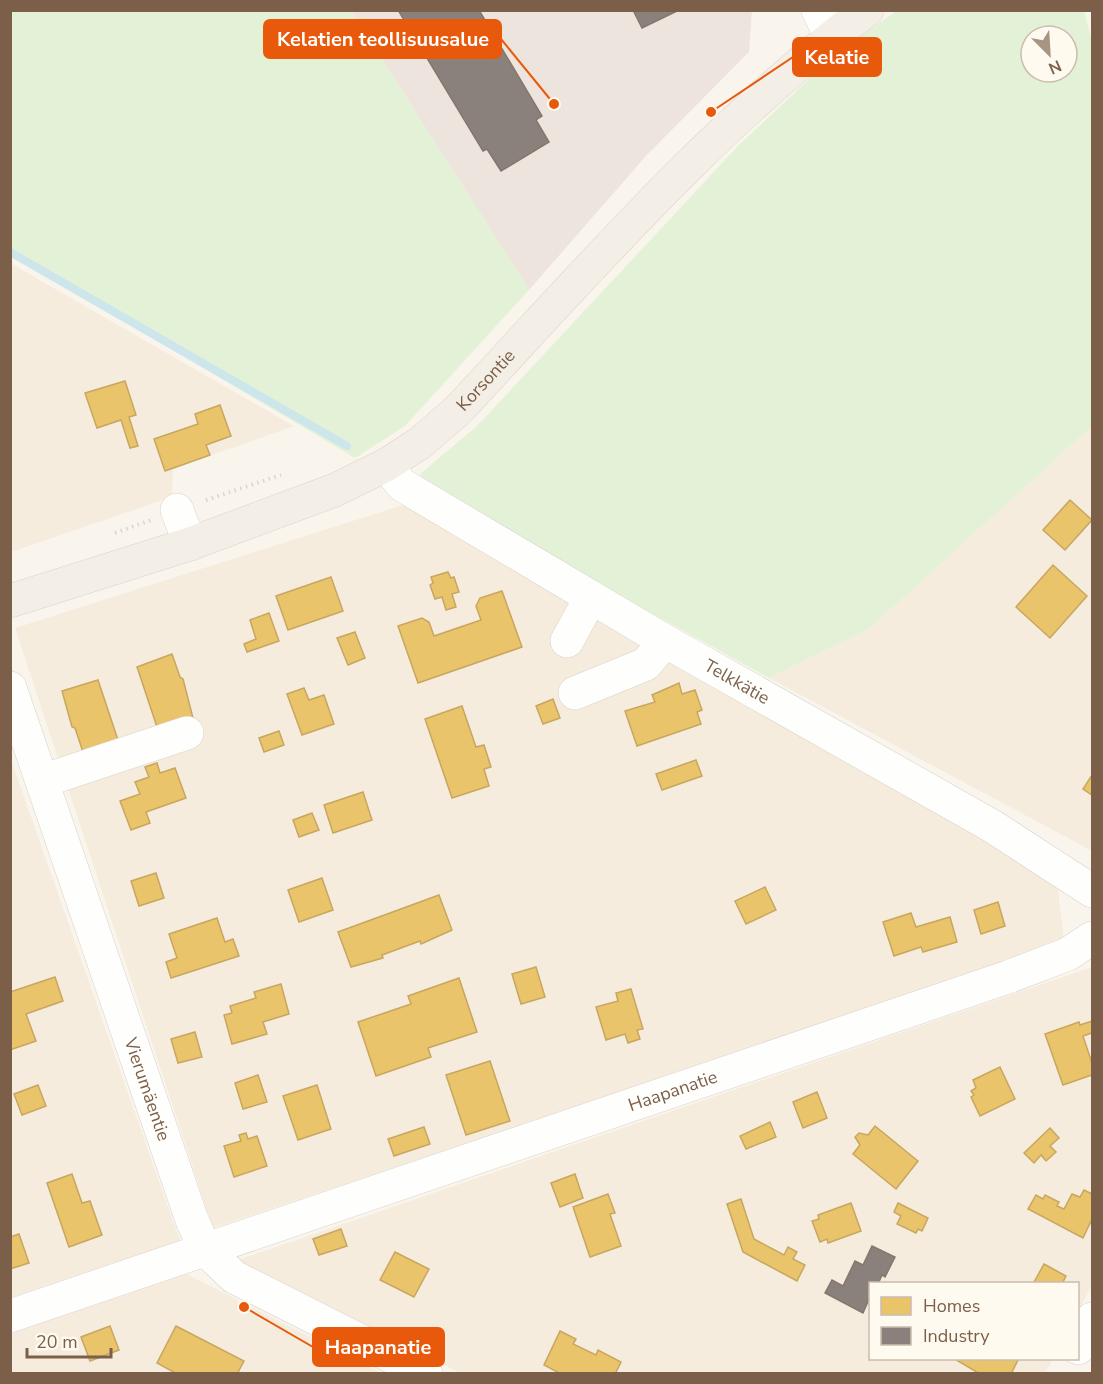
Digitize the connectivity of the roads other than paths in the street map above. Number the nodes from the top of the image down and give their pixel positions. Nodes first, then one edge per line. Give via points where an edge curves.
1 (867, 10) edge
2 (824, 24) edge
3 (386, 465) junction
4 (177, 510) dead end
5 (190, 544) junction
6 (591, 597) junction
7 (10, 601) edge
8 (567, 641) dead end
9 (665, 641) junction
10 (10, 688) edge
11 (576, 693) dead end
12 (188, 734) dead end
13 (42, 781) junction
14 (1092, 891) edge
15 (1092, 938) edge
16 (205, 1249) junction
17 (10, 1316) edge
18 (1092, 1319) edge
19 (1079, 1344) edge
20 (1072, 1360) edge
21 (426, 1374) edge
22 (1065, 1374) edge

1 - 2 main road, Korsontie
2 - 3 main road, Korsontie via 457,411 420,443
3 - 5 main road, Korsontie via 292,508
3 - 6 street, Telkkätie via 402,485
4 - 5 street
5 - 7 main road, Korsontie
6 - 8 street
6 - 9 street, Telkkätie
9 - 11 street via 646,664
9 - 14 street, Telkkätie via 992,826
10 - 13 street, Vierumäentie
12 - 13 street
13 - 16 street, Vierumäentie
15 - 16 street, Haapanatie via 1068,954 1008,977
16 - 17 street, Haapanatie
16 - 21 street, Vierumäentie via 234,1277
18 - 19 street
20 - 22 street

